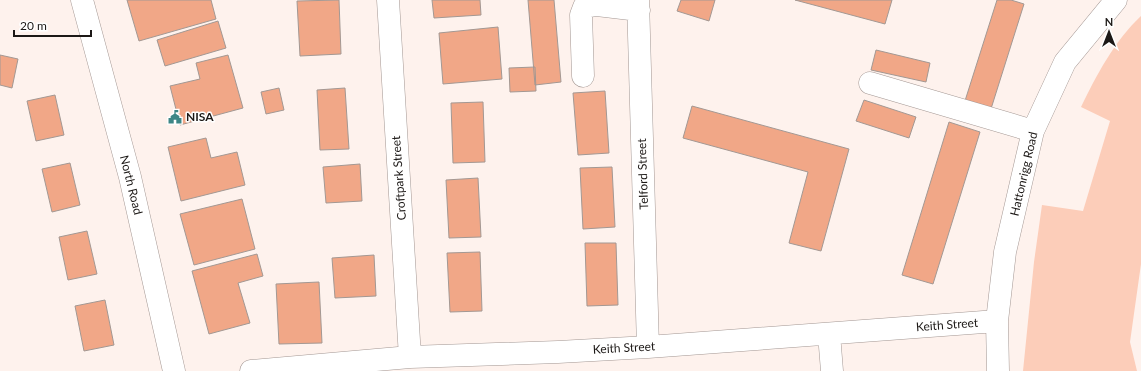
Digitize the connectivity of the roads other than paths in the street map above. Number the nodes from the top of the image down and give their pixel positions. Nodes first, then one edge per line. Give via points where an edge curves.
1 (82, 0) edge
2 (388, 0) edge
3 (1116, 0) edge
4 (638, 5) edge
5 (584, 76) dead end
6 (870, 83) dead end
7 (1033, 131) junction
8 (997, 321) junction
9 (829, 334) junction
10 (648, 347) junction
11 (410, 357) junction
12 (559, 362) edge
13 (449, 364) edge
14 (302, 369) edge
15 (174, 371) edge
16 (251, 371) edge
17 (832, 371) edge
18 (998, 371) edge

1 - 15 street, North Road via 130,177
2 - 11 street, Croftpark Street
3 - 7 street, Hattonrigg Road via 1064,62
4 - 5 street via 584,7 581,15
4 - 10 street, Telford Street
6 - 7 street
7 - 8 street, Hattonrigg Road via 1005,252
8 - 9 street, Keith Street
8 - 18 street, Hattonrigg Road
9 - 10 street, Keith Street
9 - 17 street
10 - 12 street, Keith Street
11 - 13 street, Keith Street
11 - 14 street, Keith Street
12 - 13 street, Keith Street
14 - 16 street, Keith Street

